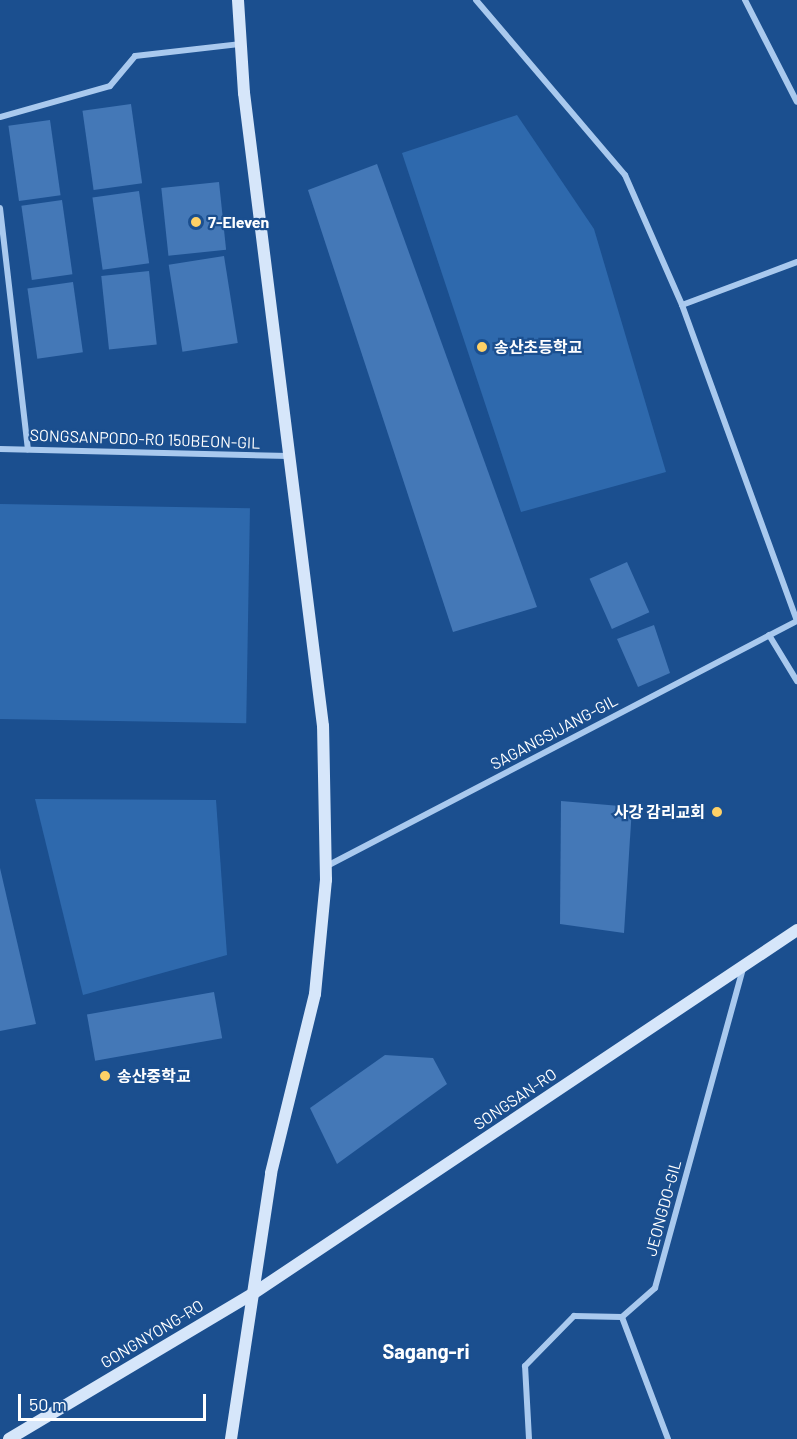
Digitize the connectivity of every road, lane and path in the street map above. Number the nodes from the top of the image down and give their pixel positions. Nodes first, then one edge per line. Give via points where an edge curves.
1 (238, 0) edge
2 (476, 0) edge
3 (745, 0) edge
4 (241, 44) junction
5 (797, 102) edge
6 (0, 117) edge
7 (0, 208) edge
8 (797, 262) edge
9 (682, 305) junction
10 (0, 449) edge
11 (28, 449) junction
12 (289, 456) junction
13 (797, 621) edge
14 (769, 635) junction
15 (797, 681) edge
16 (324, 867) junction
17 (797, 930) edge
18 (743, 967) junction
19 (251, 1295) junction
20 (622, 1317) junction
21 (9, 1439) edge
22 (231, 1439) edge
23 (529, 1439) edge
24 (668, 1439) edge

1 - 4 main road
2 - 9 street via 625,175
3 - 5 street
4 - 6 street via 135,56 110,86
4 - 12 main road
7 - 11 street
8 - 9 street
9 - 13 street
10 - 11 street, SONGSANPODO-RO 150BEON-GIL
11 - 12 street, SONGSANPODO-RO 150BEON-GIL
12 - 16 main road via 323,726
13 - 14 street, SAGANGSIJANG-GIL
14 - 15 street
14 - 16 street, SAGANGSIJANG-GIL
16 - 19 main road via 315,994 271,1173
17 - 18 main road, SONGSAN-RO
18 - 19 main road, SONGSAN-RO
18 - 20 street, JEONGDO-GIL via 655,1288
19 - 21 main road, GONGNYONG-RO
19 - 22 main road
20 - 23 street via 574,1316 525,1365
20 - 24 street

